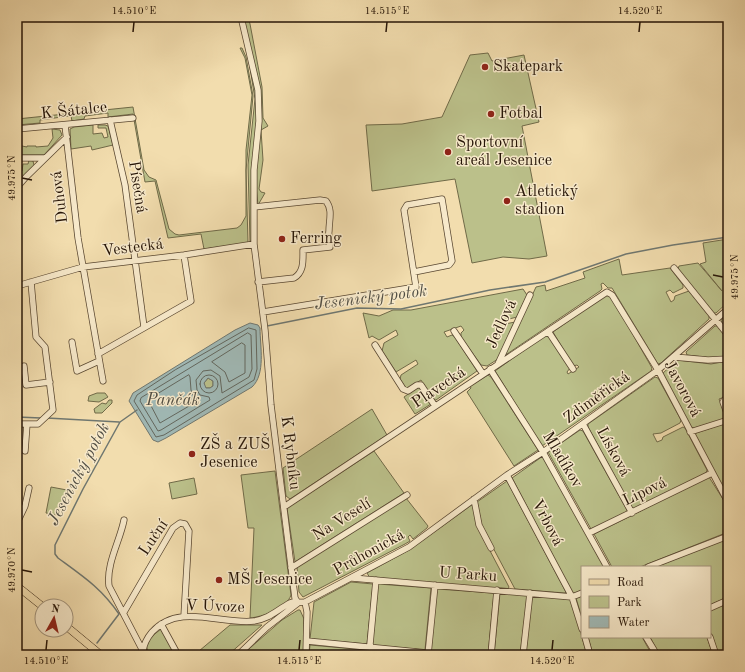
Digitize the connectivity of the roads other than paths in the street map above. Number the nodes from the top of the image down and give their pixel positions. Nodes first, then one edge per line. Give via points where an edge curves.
1 (241, 17) edge
2 (133, 118) dead end
3 (110, 120) junction
4 (64, 125) junction
5 (17, 129) edge
6 (66, 137) junction
7 (17, 158) edge
8 (44, 158) junction
9 (18, 186) edge
10 (17, 198) edge
11 (254, 208) junction
12 (254, 244) junction
13 (184, 255) junction
14 (134, 260) junction
15 (83, 267) junction
16 (674, 268) dead end
17 (414, 272) junction
18 (31, 282) junction
19 (258, 282) junction
20 (17, 286) edge
21 (609, 292) joint
22 (530, 295) dead end
23 (728, 309) edge
24 (263, 312) junction
25 (716, 320) junction
26 (144, 326) junction
27 (454, 331) dead end
28 (548, 331) junction
29 (728, 335) edge
30 (72, 342) dead end
31 (375, 345) dead end
32 (98, 354) junction
33 (674, 357) junction
34 (728, 358) edge
35 (99, 361) junction
36 (498, 364) junction
37 (24, 366) dead end
38 (490, 369) junction
39 (573, 369) dead end
40 (658, 370) junction
41 (483, 374) junction
42 (103, 381) dead end
43 (50, 382) junction
44 (726, 398) dead end
45 (435, 406) junction
46 (728, 416) edge
47 (728, 420) edge
48 (17, 424) edge
49 (27, 424) junction
50 (583, 424) junction
51 (690, 432) junction
52 (25, 451) dead end
53 (543, 452) junction
54 (712, 473) junction
55 (507, 475) junction
56 (30, 488) dead end
57 (407, 495) dead end
58 (474, 499) junction
59 (728, 502) edge
60 (284, 507) junction
61 (632, 513) junction
62 (124, 520) dead end
63 (17, 523) edge
64 (589, 533) junction
65 (728, 536) edge
66 (491, 548) dead end
67 (606, 566) edge
68 (651, 566) edge
69 (291, 568) junction
70 (351, 578) junction
71 (376, 580) junction
72 (435, 585) junction
73 (17, 586) edge
74 (497, 590) junction
75 (530, 593) junction
76 (581, 593) edge
77 (572, 596) junction
78 (34, 600) edge
79 (728, 600) edge
80 (305, 602) junction
81 (298, 603) junction
82 (711, 608) edge
83 (124, 612) junction
84 (184, 616) junction
85 (161, 624) junction
86 (581, 626) edge
87 (74, 633) edge
88 (584, 638) edge
89 (647, 638) edge
90 (710, 638) edge
91 (307, 642) junction
92 (370, 648) junction
93 (144, 653) edge
94 (428, 654) edge
95 (101, 655) edge
96 (178, 655) edge
97 (238, 655) edge
98 (306, 655) edge
99 (369, 655) edge
100 (491, 655) edge
101 (522, 655) edge
102 (590, 655) edge
103 (657, 655) edge
104 (716, 655) edge

1 - 11 street, K Rybníku via 258,99
2 - 3 street, K Šátalce
3 - 4 street, K Šátalce
3 - 14 street, Písečná via 125,185
4 - 5 street, K Šátalce
4 - 6 street, Duhová
6 - 8 street
6 - 15 street, Duhová
7 - 8 street
8 - 9 street
9 - 10 street
11 - 12 street, K Rybníku
11 - 19 street via 320,200 330,205 330,248 303,250 302,269 294,278
12 - 13 street, Vestecká
12 - 19 street, K Rybníku
13 - 14 street, Vestecká
13 - 26 street via 191,301
14 - 15 street, Vestecká
14 - 26 street, Písečná
15 - 18 street, Vestecká
15 - 32 street, Duhová
16 - 25 street
17 - 17 street via 449,265 452,261 442,199 407,205 404,210
17 - 24 street via 416,287
18 - 20 street, Vestecká
18 - 43 street via 36,337 45,347
19 - 24 street, K Rybníku
21 - 28 street, Plavecká
21 - 40 street, Javorová
22 - 36 street, Jedlová
23 - 25 street, Zdiměřická
24 - 60 street, K Rybníku via 271,405
25 - 29 street
25 - 33 street, Zdiměřická
26 - 32 street
27 - 41 street
28 - 36 street, Plavecká
28 - 39 street
30 - 35 street via 77,371
31 - 45 street via 403,389 408,391 421,385
32 - 35 street, Duhová
33 - 34 street via 708,360
33 - 40 street, Zdiměřická
35 - 42 street, Duhová
36 - 38 street, Plavecká
37 - 43 street via 26,385
38 - 41 street, Plavecká
38 - 53 street, Mladíkov
40 - 50 street, Zdiměřická
40 - 51 street, Javorová
41 - 45 street, Plavecká
43 - 49 street via 53,410 38,424
44 - 46 street via 723,402
45 - 60 street, Plavecká
47 - 51 street
48 - 49 street
49 - 52 street
50 - 53 street, Zdiměřická
50 - 61 street, Lísková
51 - 54 street, Javorová
53 - 55 street, Zdiměřická
53 - 64 street, Mladíkov
54 - 59 street, Javorová
54 - 61 street, Lipová
55 - 58 street, Zdiměřická
55 - 77 street, Vrbová
56 - 63 street
57 - 69 street, Na Veselí
58 - 66 street via 479,525
58 - 70 street, Průhonická via 409,546
60 - 69 street, K Rybníku
61 - 64 street, Lipová
62 - 83 street via 114,552 109,582
64 - 67 street, Mladíkov
65 - 68 street
69 - 81 street, K Rybníku
70 - 71 street, U Parku
70 - 80 street, Průhonická
71 - 72 street, U Parku
71 - 92 street
72 - 74 street, U Parku
72 - 94 street
73 - 78 main road
74 - 75 street, U Parku
74 - 100 street
75 - 77 street, U Parku
75 - 101 street
76 - 77 street, U Parku
77 - 86 street, Vrbová
79 - 82 street
80 - 81 street, Průhonická
80 - 91 street
81 - 84 street, V Úvoze via 290,603 271,616 254,621
81 - 97 street, Průhonická via 267,627
83 - 84 street, Luční via 173,528 180,522 185,524 189,532
83 - 93 street
84 - 85 street, V Úvoze
85 - 93 street, V Úvoze via 147,638
85 - 96 street
87 - 95 main road
88 - 102 street
89 - 103 street
90 - 104 street
91 - 92 street
91 - 98 street
92 - 94 street
92 - 99 street

